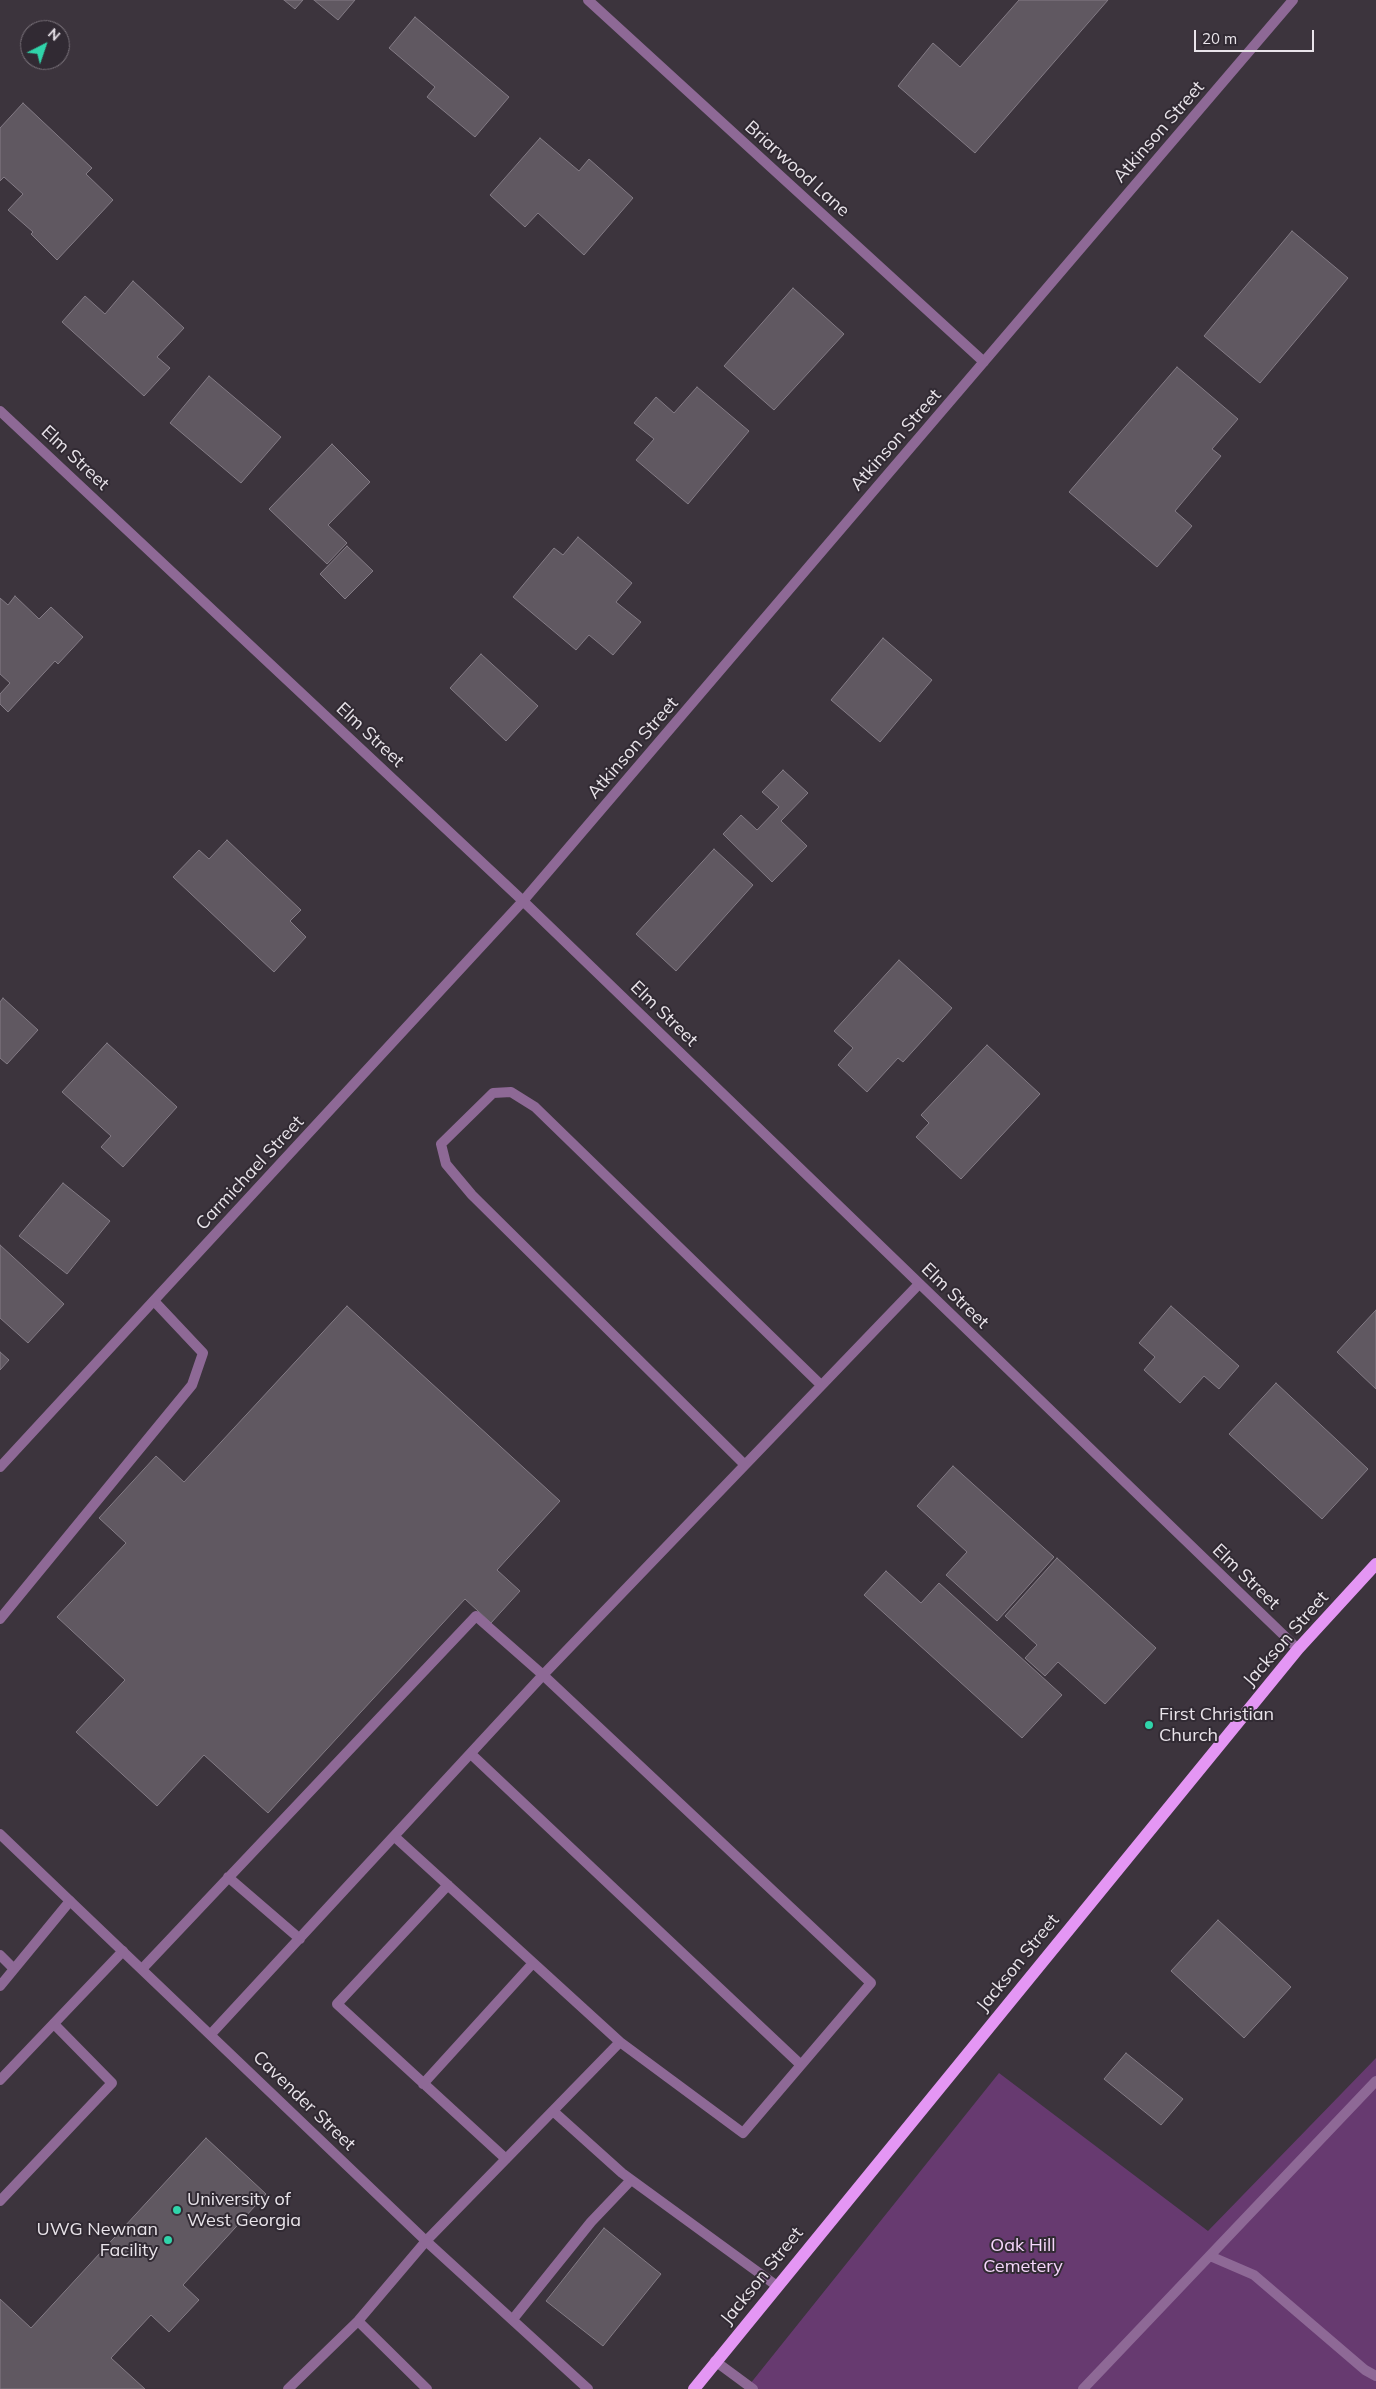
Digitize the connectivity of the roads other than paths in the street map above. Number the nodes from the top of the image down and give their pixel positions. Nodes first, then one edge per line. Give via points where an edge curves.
1 (588, 0) edge
2 (1293, 0) edge
3 (984, 362) junction
4 (0, 411) edge
5 (523, 901) junction
6 (919, 1284) junction
7 (154, 1301) junction
8 (821, 1385) junction
9 (745, 1465) junction
10 (0, 1467) edge
11 (1376, 1564) edge
12 (0, 1619) edge
13 (1298, 1649) junction
14 (543, 1675) junction
15 (471, 1754) junction
16 (0, 1834) edge
17 (395, 1837) junction
18 (228, 1877) junction
19 (448, 1885) junction
20 (70, 1901) junction
21 (300, 1939) junction
22 (123, 1951) junction
23 (0, 1955) edge
24 (534, 1963) junction
25 (14, 1968) junction
26 (142, 1969) junction
27 (0, 1986) edge
28 (54, 2024) junction
29 (211, 2034) junction
30 (620, 2042) junction
31 (801, 2064) junction
32 (0, 2080) edge
33 (1376, 2081) edge
34 (423, 2084) junction
35 (553, 2111) junction
36 (506, 2159) junction
37 (631, 2180) junction
38 (0, 2201) edge
39 (426, 2241) junction
40 (1210, 2256) junction
41 (777, 2286) junction
42 (513, 2319) junction
43 (358, 2321) junction
44 (715, 2361) junction
45 (1376, 2376) edge
46 (288, 2389) edge
47 (426, 2389) edge
48 (588, 2389) edge
49 (694, 2389) edge
50 (753, 2389) edge
51 (1083, 2389) edge

1 - 3 street, Briarwood Lane
2 - 3 street, Atkinson Street
3 - 5 street, Atkinson Street
4 - 5 street, Elm Street
5 - 6 street, Elm Street
5 - 7 street, Carmichael Street
6 - 8 street
6 - 13 street, Elm Street
7 - 10 street, Carmichael Street
7 - 12 street via 203,1353 192,1385
8 - 9 street
8 - 9 street via 535,1107 511,1092 493,1093 441,1144 446,1164 472,1195
9 - 14 street
11 - 13 main road, Jackson Street
13 - 41 main road, Jackson Street
14 - 15 street
14 - 18 street via 476,1616
14 - 31 street via 871,1983
15 - 17 street
15 - 31 street
16 - 20 street, Cavender Street
17 - 19 street
17 - 21 street
18 - 21 street
18 - 26 street
19 - 24 street
19 - 34 street via 337,2004
20 - 22 street, Cavender Street
20 - 25 street
21 - 29 street
22 - 26 street, Cavender Street
22 - 28 street
23 - 25 street
24 - 30 street
24 - 34 street
25 - 27 street
26 - 29 street, Cavender Street
28 - 32 street
28 - 38 street via 112,2083
29 - 39 street, Cavender Street
30 - 31 street via 743,2133
30 - 35 street
33 - 40 street
34 - 36 street
35 - 36 street
35 - 37 street
36 - 39 street
37 - 41 street
37 - 42 street via 592,2222
39 - 42 street, Cavender Street
39 - 43 street
40 - 45 street via 1254,2276
40 - 51 street
41 - 44 main road, Jackson Street
42 - 48 street, Cavender Street
43 - 46 street
43 - 47 street
44 - 49 main road, Jackson Street
44 - 50 street

